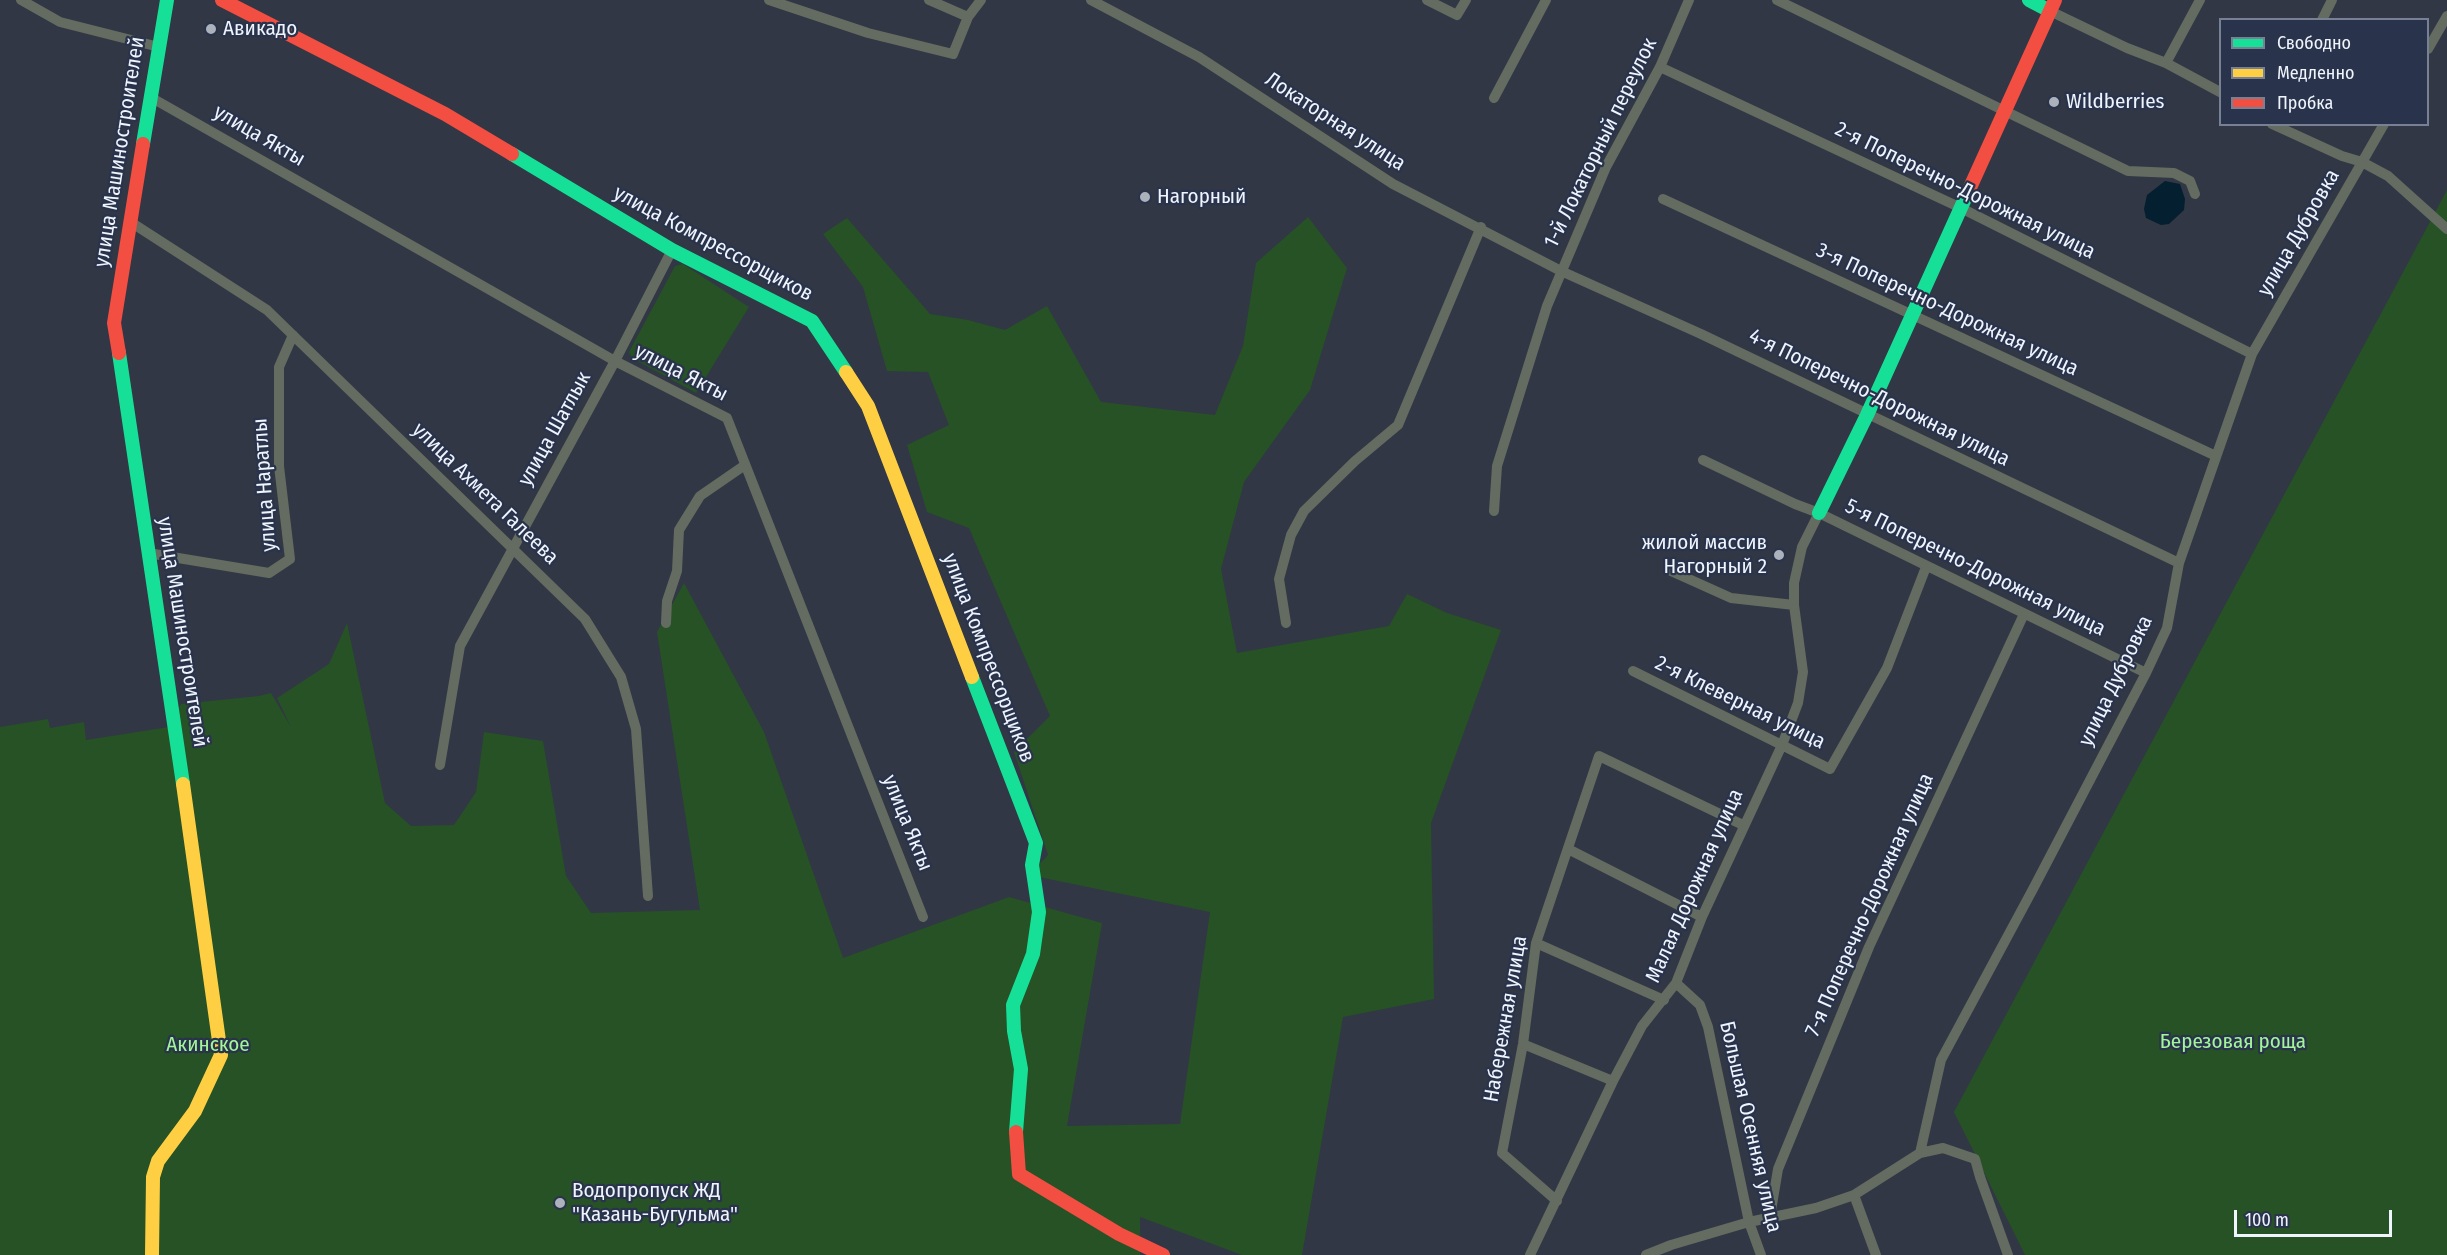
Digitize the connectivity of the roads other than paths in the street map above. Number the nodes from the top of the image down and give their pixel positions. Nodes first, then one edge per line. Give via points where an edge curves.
1 (21, 0) edge
2 (167, 0) edge
3 (222, 0) edge
4 (769, 0) edge
5 (929, 0) edge
6 (981, 0) edge
7 (1091, 0) edge
8 (1427, 0) edge
9 (1466, 0) edge
10 (1546, 0) edge
11 (1689, 0) edge
12 (1777, 0) edge
13 (2030, 0) edge
14 (2200, 0) edge
15 (2332, 0) edge
16 (2053, 6) edge
17 (2447, 16) edge
18 (968, 17) junction
19 (2323, 18) edge
20 (2429, 46) edge
21 (159, 47) junction
22 (2166, 63) junction
23 (1660, 67) junction
24 (2219, 91) edge
25 (152, 98) junction
26 (1494, 98) dead end
27 (2006, 109) junction
28 (2276, 126) edge
29 (2383, 126) edge
30 (2362, 162) junction
31 (2195, 194) dead end
32 (1663, 199) dead end
33 (1961, 208) junction
34 (129, 221) junction
35 (1481, 227) junction
36 (2447, 228) edge
37 (672, 250) junction
38 (1561, 271) junction
39 (1911, 316) junction
40 (293, 335) junction
41 (2252, 354) junction
42 (615, 361) junction
43 (1867, 415) junction
44 (2216, 456) junction
45 (1703, 460) dead end
46 (745, 465) junction
47 (1494, 511) dead end
48 (1819, 513) junction
49 (513, 547) junction
50 (148, 553) junction
51 (2179, 563) junction
52 (1926, 567) junction
53 (1671, 570) dead end
54 (1794, 605) junction
55 (2024, 614) junction
56 (666, 623) dead end
57 (1286, 623) dead end
58 (1633, 671) dead end
59 (2146, 673) junction
60 (1782, 745) junction
61 (440, 765) dead end
62 (1743, 825) junction
63 (1568, 849) junction
64 (648, 896) dead end
65 (923, 917) dead end
66 (1702, 917) junction
67 (1536, 943) junction
68 (1676, 983) junction
69 (1664, 1000) junction
70 (1523, 1044) junction
71 (1613, 1081) junction
72 (1920, 1153) junction
73 (1854, 1195) junction
74 (1557, 1201) junction
75 (1770, 1217) junction
76 (1749, 1222) junction
77 (152, 1255) edge
78 (1163, 1255) edge
79 (1530, 1255) edge
80 (1646, 1255) edge
81 (1761, 1255) edge
82 (1876, 1255) edge
83 (2008, 1255) edge

1 - 21 street via 60,22
2 - 21 street, улица Машиностроителей
3 - 37 street, улица Компрессорщиков via 445,114
4 - 18 street via 868,33 952,54
5 - 18 street
6 - 18 street
7 - 35 street, Локаторная улица via 1199,57 1394,184
8 - 9 street via 1457,15
10 - 26 street
11 - 23 street, 1-й Локаторный переулок
12 - 27 street
13 - 16 street
14 - 22 street
15 - 19 street
16 - 22 street via 2127,48
16 - 27 street
17 - 20 street
21 - 25 street, улица Машиностроителей
22 - 24 street
23 - 33 street, 2-я Поперечно-Дорожная улица
23 - 38 street, 1-й Локаторный переулок via 1606,167
25 - 34 street, улица Машиностроителей
25 - 42 street, улица Якты
27 - 31 street via 2128,171 2174,173 2190,181
27 - 33 street
28 - 30 street
29 - 30 street, улица Дубровка
30 - 36 street via 2388,176
30 - 41 street, улица Дубровка
32 - 39 street, 3-я Поперечно-Дорожная улица
33 - 39 street
33 - 41 street, 2-я Поперечно-Дорожная улица
34 - 40 street, улица Ахмета Галеева via 267,310
34 - 50 street, улица Машиностроителей via 114,324
35 - 38 street, Локаторная улица
35 - 57 street via 1398,425 1304,511 1291,535 1279,579
37 - 42 street, улица Шатлык
37 - 78 street, улица Компрессорщиков via 812,321 868,406 1036,843 1032,865 1039,912 1033,954 1013,1005 1021,1069 1015,1140 1019,1174 1119,1234
38 - 43 street, 4-я Поперечно-Дорожная улица
38 - 47 street, 1-й Локаторный переулок via 1546,306 1497,466
39 - 43 street
39 - 44 street, 3-я Поперечно-Дорожная улица
40 - 49 street, улица Ахмета Галеева
40 - 50 street, улица Наратлы via 279,367 279,466 290,559 269,573
41 - 44 street, улица Дубровка
42 - 46 street, улица Якты via 727,418
42 - 49 street, улица Шатлык
43 - 48 street
43 - 51 street, 4-я Поперечно-Дорожная улица
44 - 51 street, улица Дубровка
45 - 48 street, 5-я Поперечно-Дорожная улица
46 - 56 street via 700,496 679,530 677,572 667,601
46 - 65 street, улица Якты
48 - 52 street, 5-я Поперечно-Дорожная улица
48 - 54 street, Малая Дорожная улица via 1802,547 1794,583
49 - 61 street, улица Шатлык via 460,646
49 - 64 street, улица Ахмета Галеева via 585,619 621,677 636,729
50 - 77 street, улица Машиностроителей via 221,1055 195,1111 158,1161 153,1176
51 - 59 street, улица Дубровка via 2167,628
52 - 55 street, 5-я Поперечно-Дорожная улица
52 - 60 street, 2-я Клеверная улица via 1887,668 1830,769
53 - 54 street via 1731,598
54 - 60 street, Малая Дорожная улица via 1803,672 1798,703
55 - 59 street, 5-я Поперечно-Дорожная улица
55 - 75 street, 7-я Поперечно-Дорожная улица via 1869,947 1778,1169
58 - 60 street, 2-я Клеверная улица
59 - 72 street, улица Дубровка via 1941,1060
60 - 62 street, Малая Дорожная улица
62 - 63 street, Набережная улица via 1599,756
62 - 66 street, Малая Дорожная улица
63 - 66 street
63 - 67 street, Набережная улица
66 - 68 street, Малая Дорожная улица
67 - 69 street
67 - 70 street, Набережная улица
68 - 69 street, Малая Дорожная улица
68 - 76 street, Большая Осенняя улица via 1700,1005 1708,1027
69 - 71 street, Малая Дорожная улица via 1642,1026
70 - 71 street
70 - 74 street, Набережная улица via 1502,1153
71 - 74 street, Малая Дорожная улица
72 - 73 street
72 - 83 street via 1943,1148 1975,1159
73 - 75 street
73 - 82 street
74 - 79 street, Малая Дорожная улица
75 - 76 street
76 - 80 street
76 - 81 street, Большая Осенняя улица

